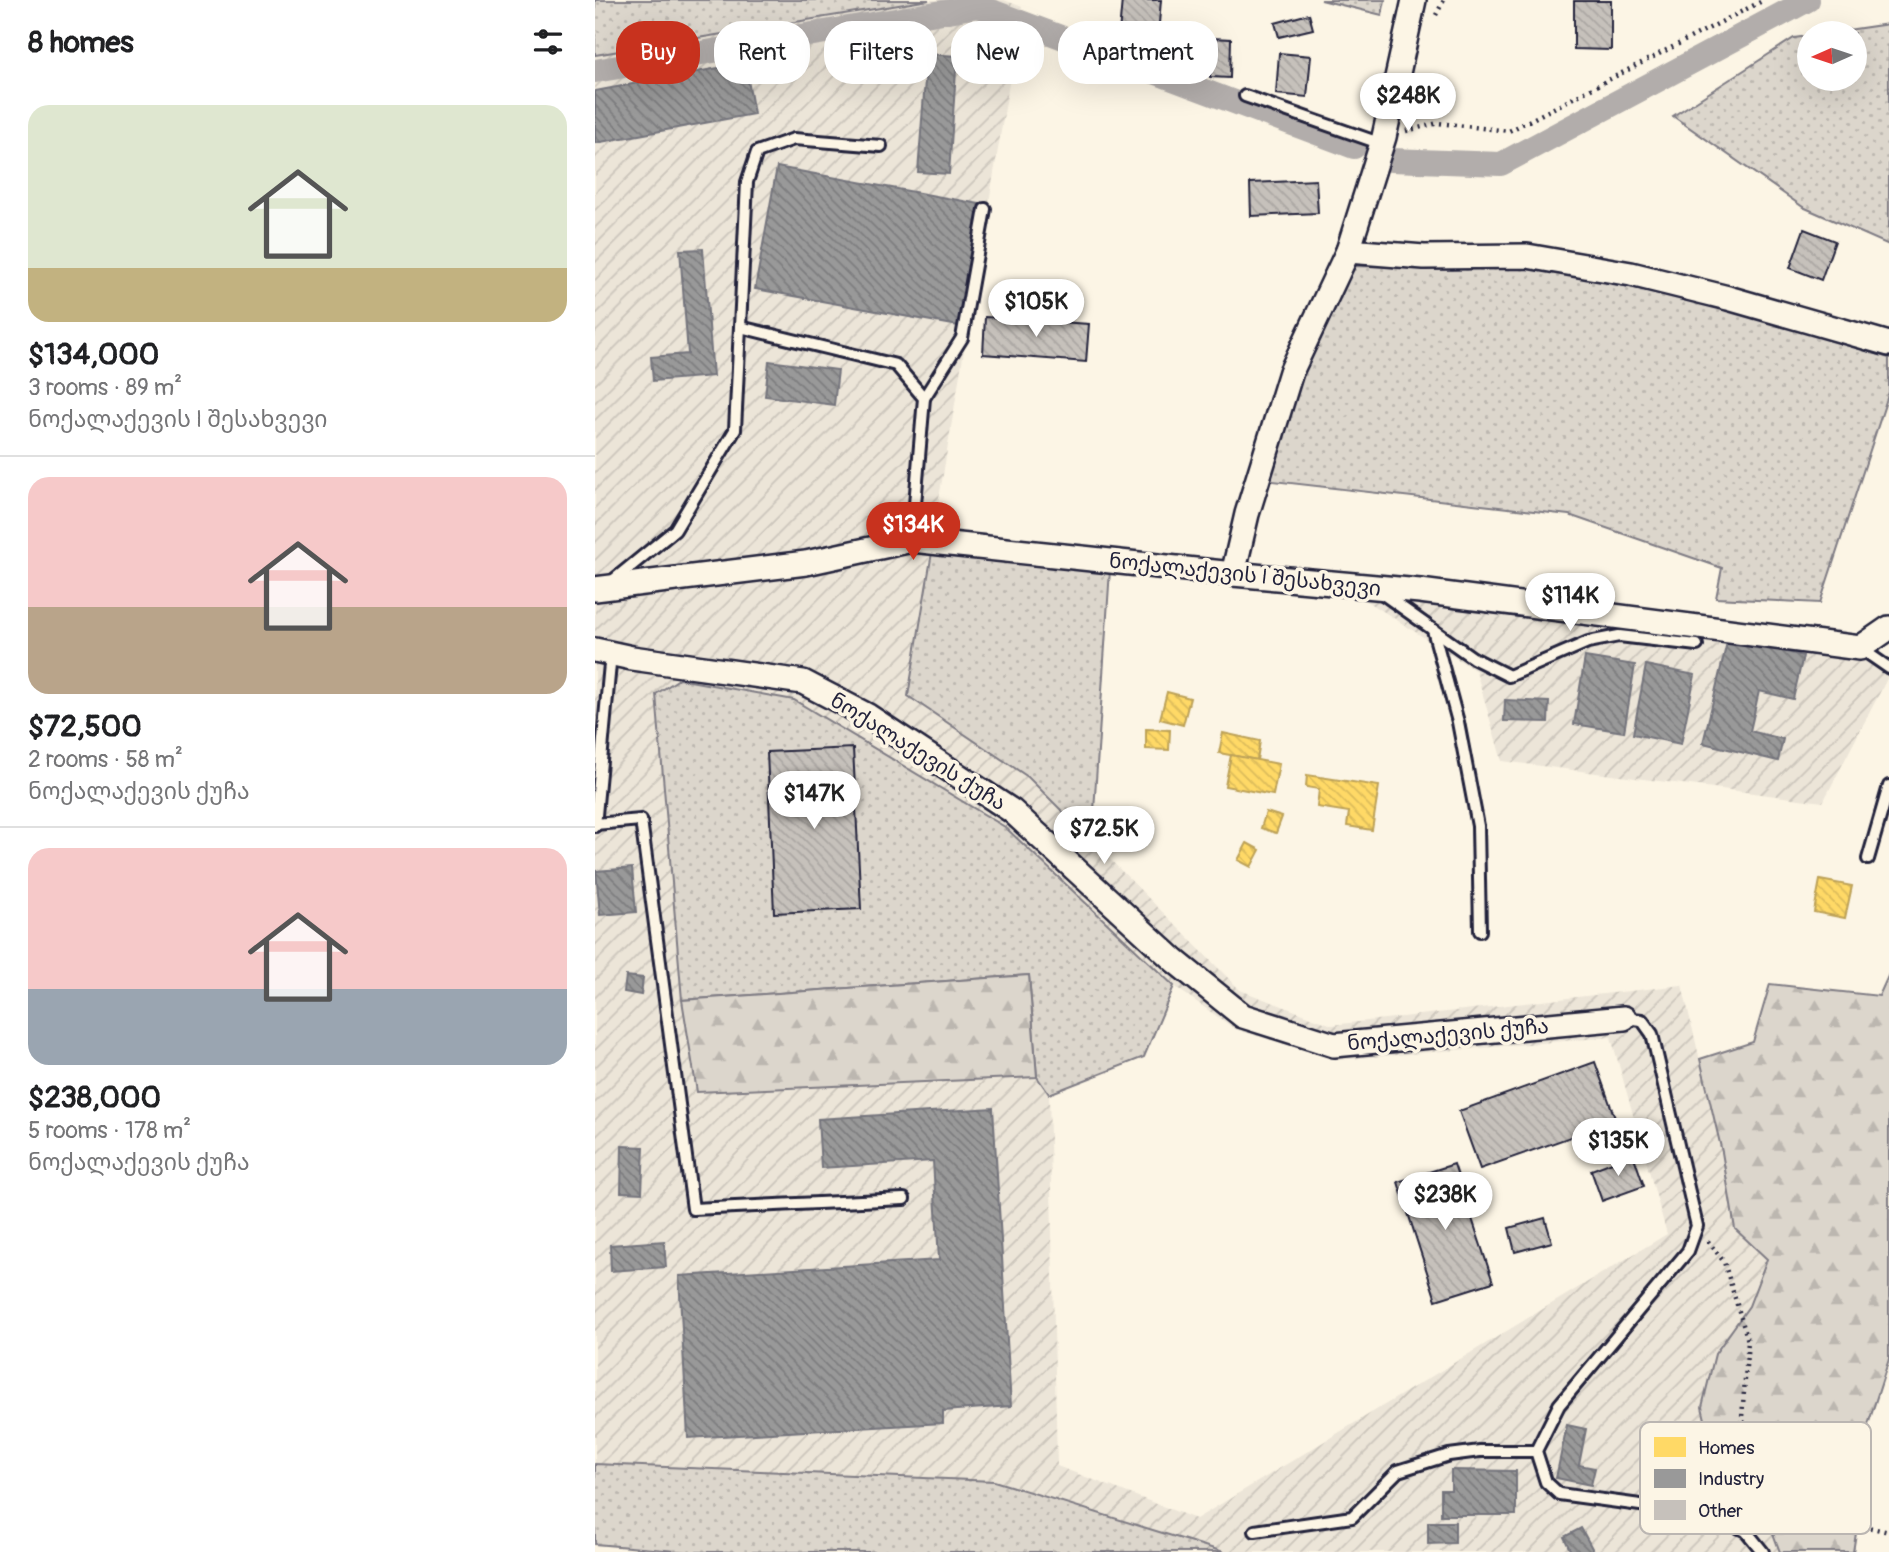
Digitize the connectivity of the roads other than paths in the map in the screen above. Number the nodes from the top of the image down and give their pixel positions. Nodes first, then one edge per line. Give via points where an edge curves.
1 (1414, 0) edge
2 (1245, 96) dead end
3 (1383, 140) junction
4 (881, 146) dead end
5 (985, 209) dead end
6 (1348, 251) junction
7 (740, 327) junction
8 (1889, 344) edge
9 (924, 398) junction
10 (912, 540) junction
11 (1233, 574) junction
12 (600, 588) edge
13 (1374, 588) junction
14 (1889, 628) edge
15 (1433, 630) junction
16 (1697, 645) dead end
17 (1860, 649) junction
18 (603, 652) edge
19 (1889, 668) edge
20 (1889, 786) edge
21 (595, 824) edge
22 (1868, 859) dead end
23 (1479, 931) dead end
24 (1624, 1018) joint
25 (904, 1199) dead end
26 (1536, 1451) junction
27 (1640, 1505) edge
28 (1255, 1531) dead end
29 (1748, 1534) edge
30 (1763, 1552) edge

1 - 3 street
2 - 3 lane
3 - 6 street
4 - 7 lane via 794,139 757,152 747,182
5 - 9 lane via 961,338
6 - 8 street via 1424,257 1527,256 1631,274
6 - 11 street via 1291,372
7 - 9 lane via 897,365
7 - 12 lane via 735,430 675,530
9 - 10 lane
10 - 11 street, ნოქალაქევის I შესახვევი
10 - 12 street, ნოქალაქევის I შესახვევი via 806,563
11 - 13 street, ნოქალაქევის I შესახვევი
13 - 15 lane
13 - 17 street, ნოქალაქევის I შესახვევი
14 - 17 street
15 - 16 lane via 1472,659 1509,676 1588,642 1619,636
15 - 23 lane via 1458,722 1478,826
17 - 19 lane
18 - 21 lane
18 - 24 street, ნოქალაქევის ქუჩა via 803,682 868,716 1012,810 1175,961 1243,1016 1334,1045
20 - 22 lane
21 - 25 lane via 641,820 693,1209
24 - 26 lane via 1642,1020 1652,1034 1697,1226 1688,1251 1559,1405
26 - 27 lane via 1546,1482 1559,1494
26 - 28 lane via 1449,1455 1398,1471 1352,1517
29 - 30 lane

